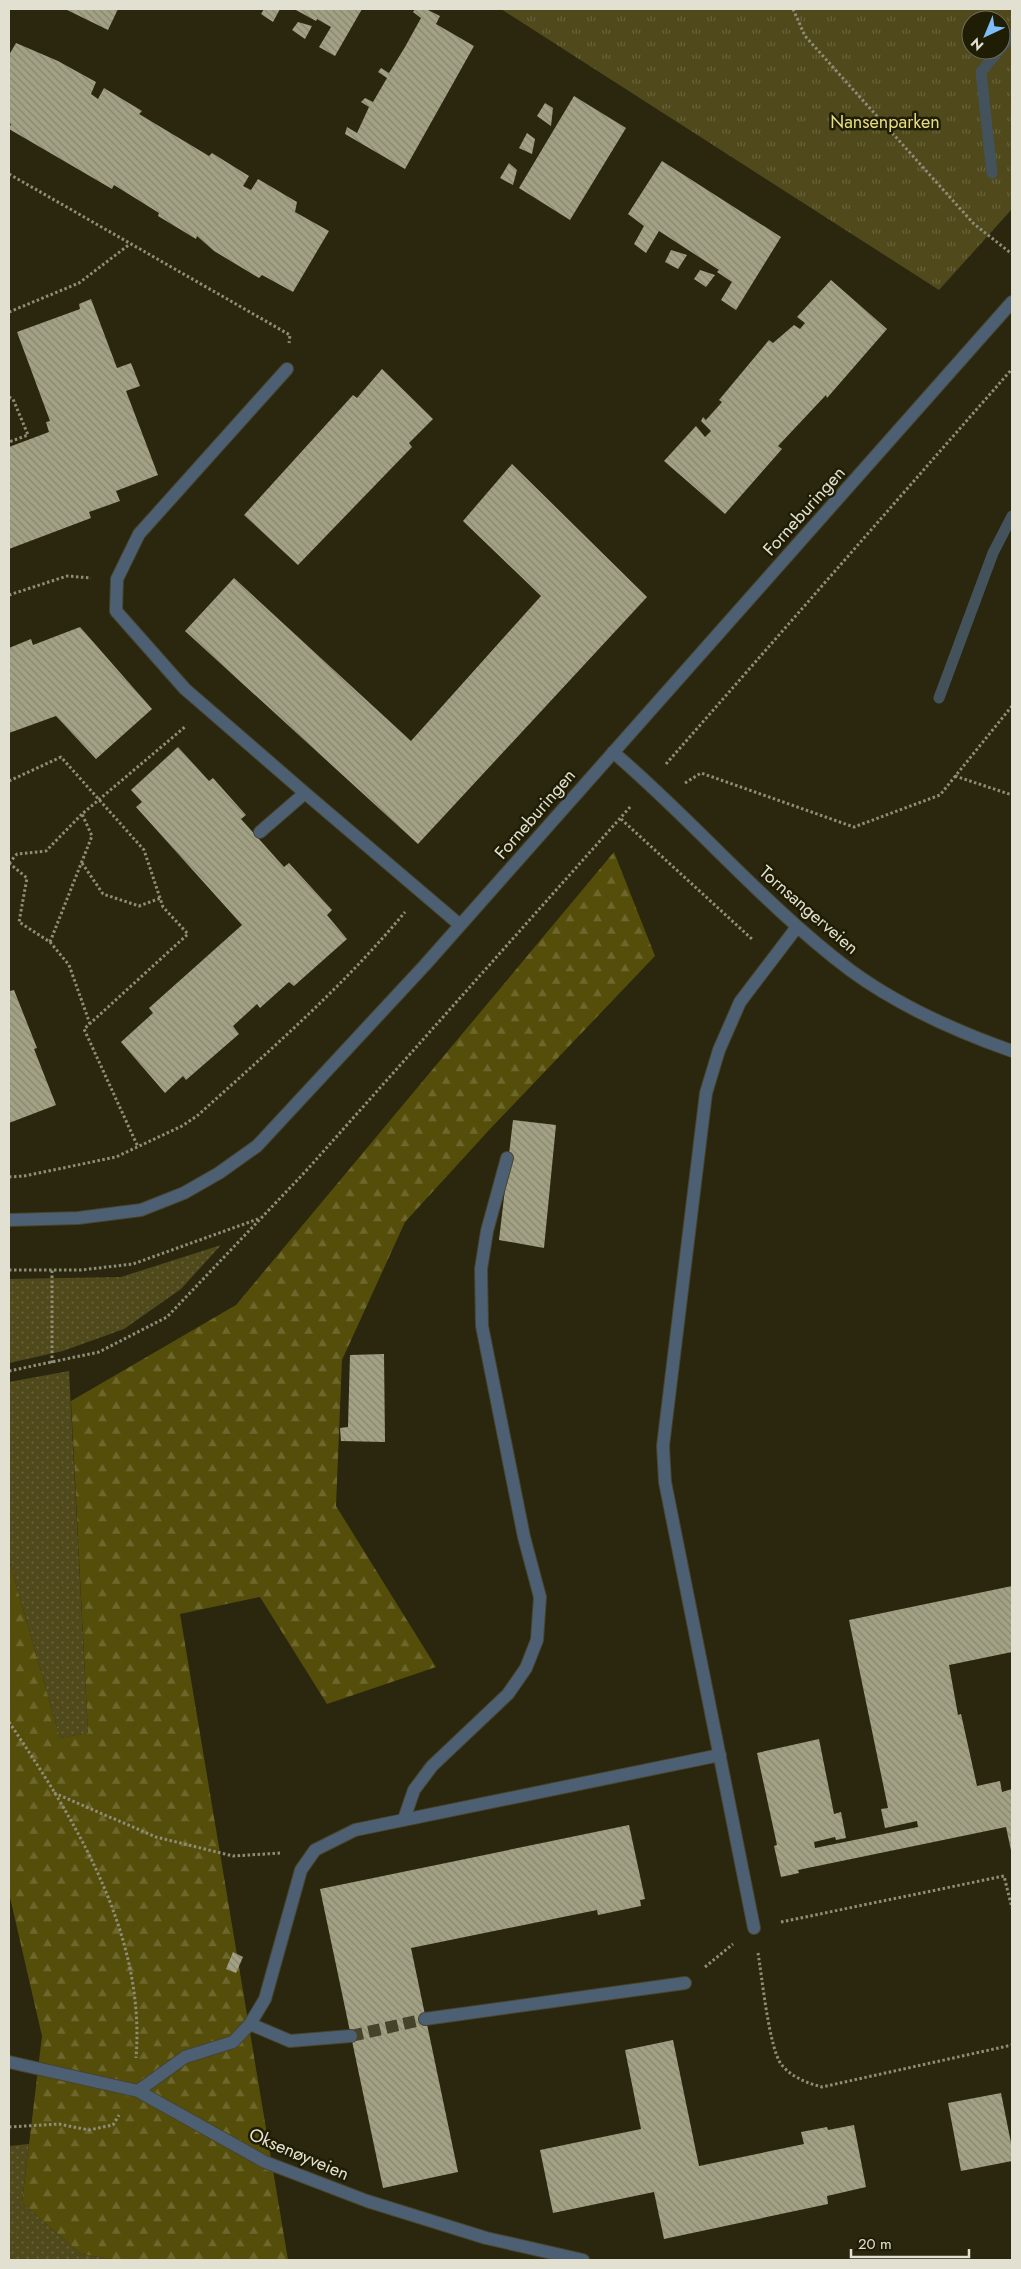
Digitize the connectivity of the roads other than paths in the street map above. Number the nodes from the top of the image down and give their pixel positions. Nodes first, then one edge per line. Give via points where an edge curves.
1 (1012, 302) edge
2 (287, 369) road end
3 (613, 752) junction
4 (305, 793) junction
5 (260, 832) dead end
6 (460, 925) junction
7 (797, 927) junction
8 (1012, 1050) edge
9 (507, 1158) dead end
10 (9, 1220) edge
11 (720, 1754) junction
12 (404, 1820) junction
13 (754, 1928) road end
14 (685, 1983) road end
15 (425, 2019) tunnel mouth
16 (250, 2024) junction
17 (351, 2036) tunnel mouth
18 (9, 2062) edge
19 (136, 2090) junction
20 (584, 2260) edge

1 - 3 street, Forneburingen
2 - 4 street via 139,534 117,579 116,612 185,689
3 - 6 street, Forneburingen
3 - 7 street, Tornsangerveien via 650,783
4 - 5 street
4 - 6 street
6 - 10 street, Forneburingen via 285,1118 257,1146 219,1173 184,1193 141,1210 78,1218
7 - 8 street, Tornsangerveien via 852,971 899,1001 961,1033
7 - 11 street via 740,1002 719,1050 706,1092 663,1446 665,1482
9 - 12 street via 487,1231 481,1269 482,1326 524,1537 540,1597 537,1640 526,1668 508,1694 432,1766 414,1790
11 - 12 street
11 - 13 street
12 - 16 street via 355,1830 315,1850 301,1870 265,1999
14 - 15 street
16 - 17 street via 290,2041
16 - 19 street via 233,2042 185,2057
18 - 19 street, Oksenøyveien
19 - 20 street, Oksenøyveien via 274,2166 367,2201 486,2238

